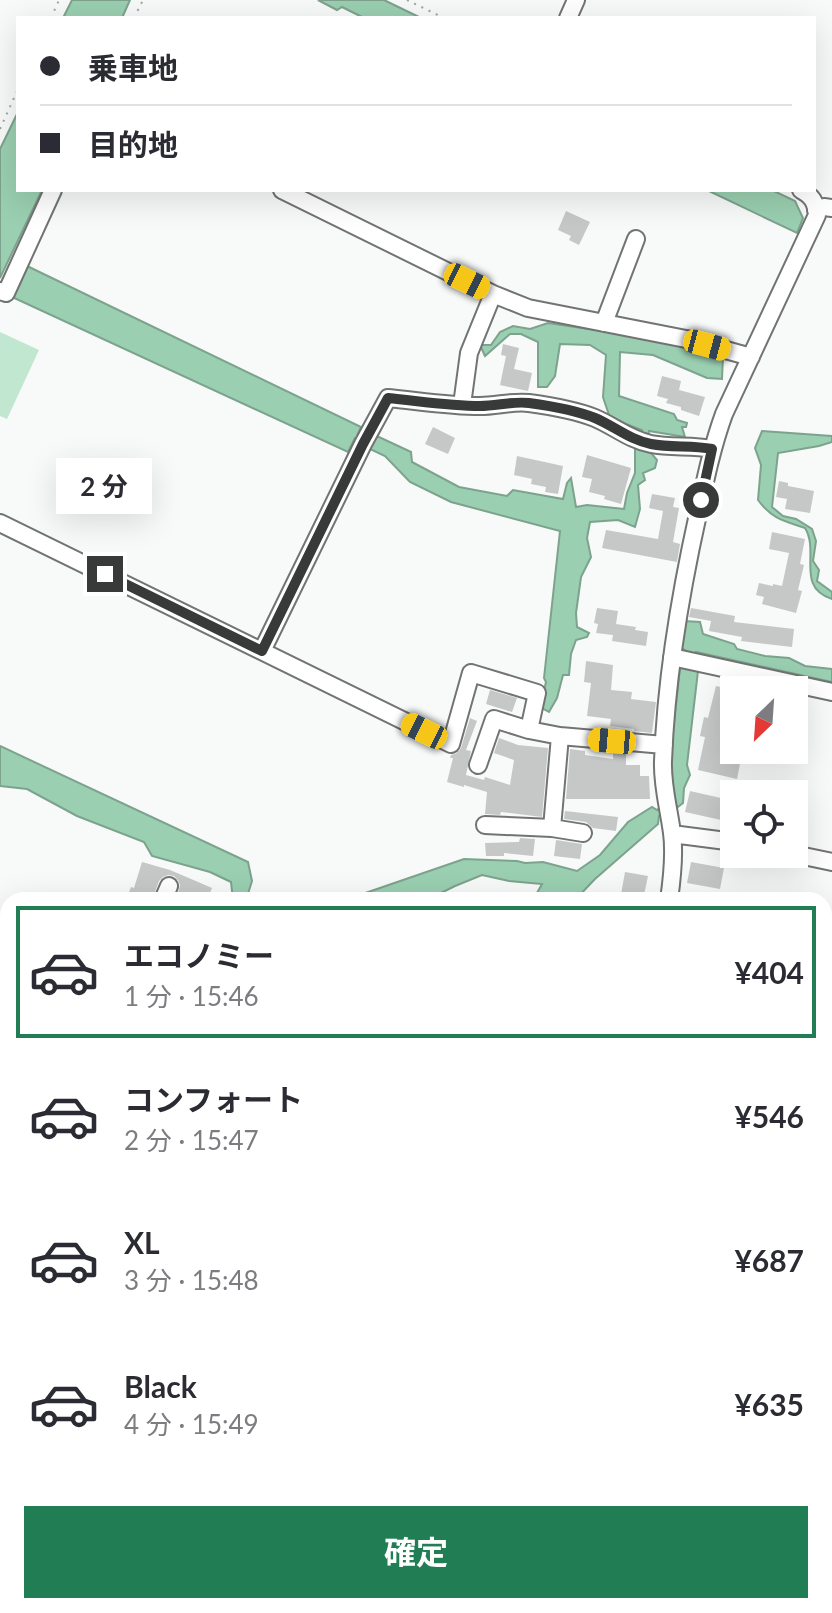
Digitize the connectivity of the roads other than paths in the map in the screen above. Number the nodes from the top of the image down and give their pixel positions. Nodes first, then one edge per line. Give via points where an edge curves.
1 (52, 192) edge
2 (286, 192) edge
3 (804, 192) edge
4 (824, 209) edge
5 (636, 239) dead end
6 (0, 291) edge
7 (493, 294) junction
8 (604, 323) junction
9 (751, 357) junction
10 (462, 405) junction
11 (712, 449) junction
12 (0, 523) edge
13 (262, 651) junction
14 (685, 660) junction
15 (832, 692) edge
16 (529, 730) junction
17 (560, 736) junction
18 (664, 745) junction
19 (478, 765) dead end
20 (485, 825) dead end
21 (552, 828) junction
22 (583, 833) dead end
23 (672, 834) junction
24 (720, 840) edge
25 (808, 857) edge
26 (832, 862) edge
27 (670, 892) edge

1 - 6 street via 6,293
2 - 7 street
3 - 4 street
4 - 9 street
5 - 8 street
7 - 8 street via 528,308
7 - 10 street via 469,353
8 - 9 street
9 - 11 street
10 - 11 street via 527,403 596,418 644,442
10 - 13 street via 388,398
11 - 14 street via 690,551
12 - 13 street
13 - 16 street via 451,744 471,673 537,693
14 - 15 street
14 - 18 street
16 - 17 street
16 - 19 street via 494,719
17 - 18 street
17 - 21 street
18 - 23 street via 662,780
20 - 21 street
21 - 22 street
23 - 24 street
23 - 27 street
25 - 26 street

